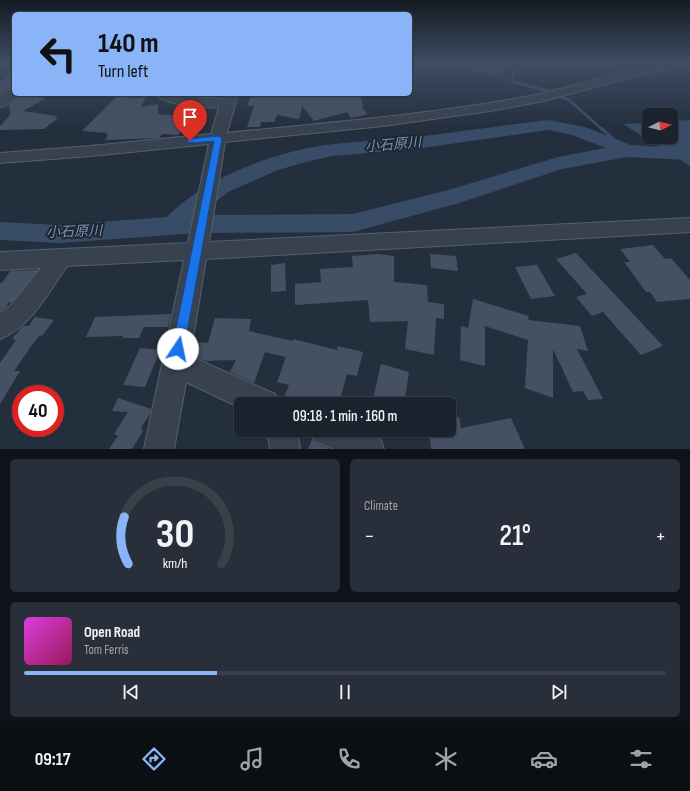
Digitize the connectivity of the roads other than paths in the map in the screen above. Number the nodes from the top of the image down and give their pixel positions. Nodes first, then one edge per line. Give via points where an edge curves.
1 (595, 84) edge
2 (12, 94) edge
3 (168, 96) edge
4 (229, 99) edge
5 (0, 103) edge
6 (218, 140) junction
7 (0, 158) edge
8 (690, 225) edge
9 (196, 251) junction
10 (60, 259) junction
11 (0, 261) edge
12 (0, 327) edge
13 (175, 363) junction
14 (250, 397) edge
15 (283, 437) edge
16 (341, 437) edge
17 (158, 449) edge
18 (284, 449) edge
19 (369, 449) edge

1 - 6 street via 526,101 430,116
2 - 5 street
3 - 4 street via 177,100
4 - 6 street
6 - 7 street
6 - 9 street
8 - 9 street
9 - 10 street
9 - 13 street
10 - 11 street
10 - 12 street via 19,314
13 - 14 street
13 - 17 street
15 - 18 street
16 - 19 street

